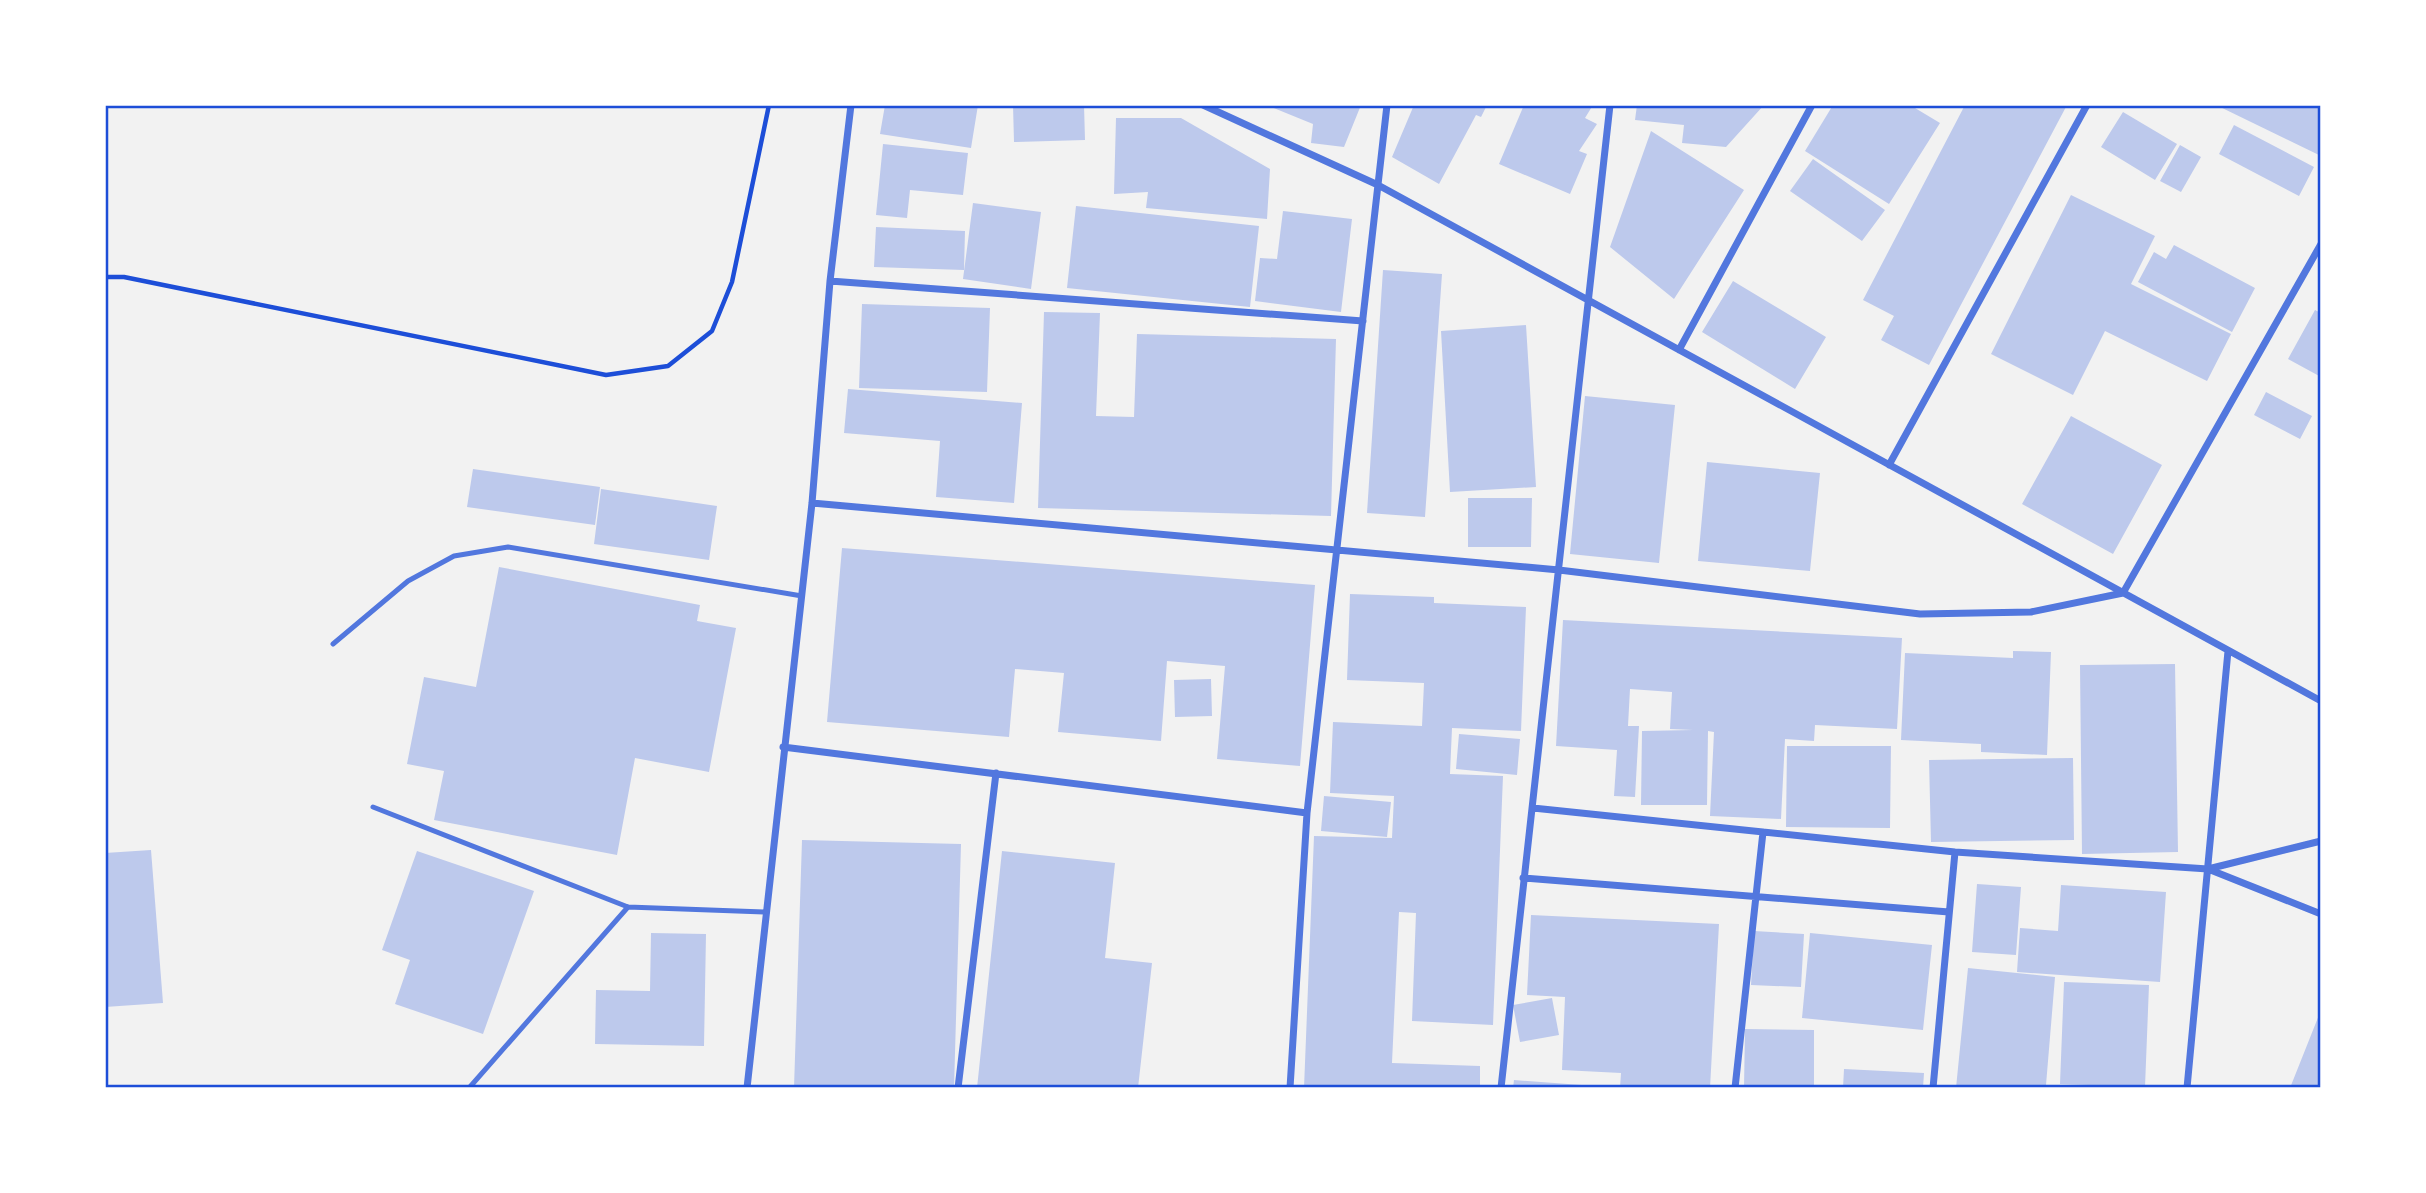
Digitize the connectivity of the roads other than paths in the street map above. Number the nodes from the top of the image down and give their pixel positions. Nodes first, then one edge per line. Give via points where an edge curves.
1 (851, 105) edge
2 (1203, 105) edge
3 (1387, 105) edge
4 (1610, 105) edge
5 (1812, 105) edge
6 (2087, 105) edge
7 (1378, 185) junction
8 (2321, 244) edge
9 (830, 281) junction
10 (1589, 301) junction
11 (1363, 321) junction
12 (1679, 350) junction
13 (1889, 465) junction
14 (812, 503) junction
15 (1338, 549) junction
16 (1559, 570) junction
17 (2123, 593) junction
18 (802, 596) junction
19 (333, 644) dead end
20 (2228, 651) junction
21 (2321, 701) edge
22 (783, 747) junction
23 (996, 773) junction
24 (373, 807) dead end
25 (1533, 808) junction
26 (1307, 813) junction
27 (1763, 832) junction
28 (2321, 841) edge
29 (1955, 852) junction
30 (2208, 869) junction
31 (1523, 878) junction
32 (1756, 896) junction
33 (628, 907) junction
34 (766, 912) junction
35 (1949, 912) junction
36 (2321, 914) edge
37 (468, 1088) edge
38 (747, 1088) edge
39 (958, 1088) edge
40 (1290, 1088) edge
41 (1501, 1088) edge
42 (1735, 1088) edge
43 (1933, 1088) edge
44 (2187, 1088) edge

1 - 9 street
2 - 7 street
3 - 7 street
4 - 10 street
5 - 12 street
6 - 13 street
7 - 10 street
7 - 11 street
8 - 17 street
9 - 11 street
9 - 14 street
10 - 12 street
10 - 16 street
11 - 15 street
12 - 13 street
13 - 17 street
14 - 15 street
14 - 18 street
15 - 16 street
15 - 26 street
16 - 17 street via 1920,614 2031,612
16 - 25 street
17 - 20 street
18 - 19 lane via 508,547 454,556 408,581
18 - 22 street
20 - 21 street
20 - 30 street
22 - 23 street
22 - 34 street
23 - 26 street
23 - 39 street
24 - 33 lane
25 - 27 street
25 - 31 street
26 - 40 street
27 - 29 street
27 - 32 street
28 - 30 street
29 - 30 street
29 - 35 street
30 - 36 street
30 - 44 street
31 - 32 street
31 - 41 street
32 - 35 street
32 - 42 street
33 - 34 lane
33 - 37 lane
34 - 38 street
35 - 43 street

